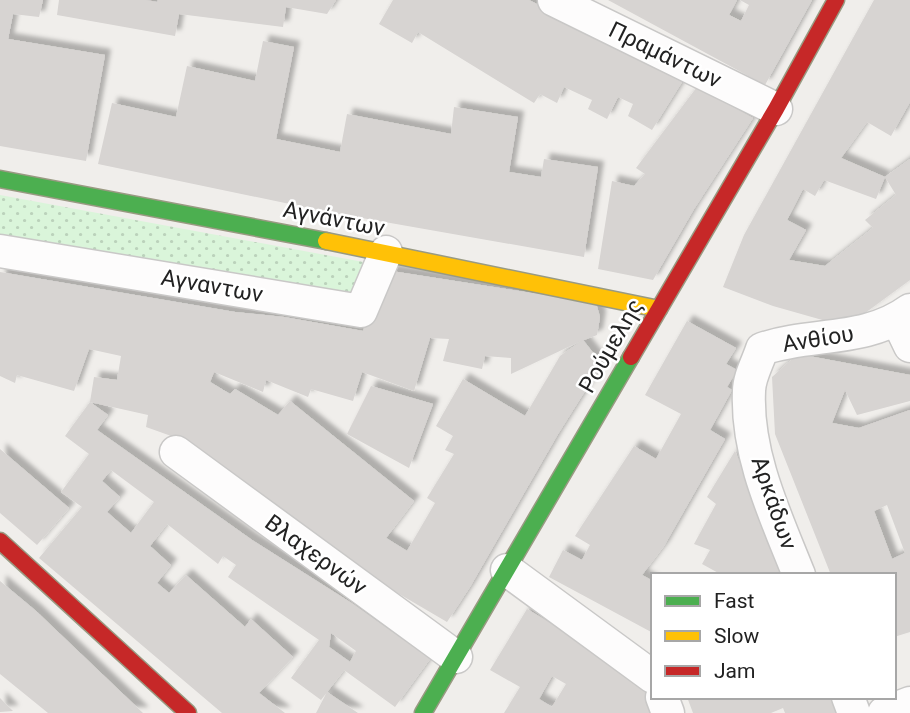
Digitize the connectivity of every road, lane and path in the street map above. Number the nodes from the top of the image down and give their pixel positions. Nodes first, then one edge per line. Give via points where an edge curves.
1 (554, 0) edge
2 (836, 0) edge
3 (776, 109) junction
4 (0, 179) edge
5 (0, 251) edge
6 (386, 252) junction
7 (659, 309) junction
8 (906, 325) edge
9 (762, 349) joint
10 (176, 452) dead end
11 (0, 541) edge
12 (507, 570) junction
13 (798, 573) edge
14 (456, 657) junction
15 (651, 676) edge
16 (910, 703) edge
17 (188, 713) edge
18 (423, 713) edge
19 (884, 713) edge

1 - 3 street, Πραμάντων
2 - 3 street, Ρούμελης
3 - 7 street, Ρούμελης
4 - 6 street, Αγνάντων
5 - 6 street, Αγναντων via 361,311
6 - 7 street, Αγνάντων
7 - 12 street, Ρούμελης
8 - 9 street, Ανθίου via 787,341
9 - 13 street, Αρκάδων via 748,388 751,424 762,481
10 - 14 street, Βλαχερνών
11 - 17 street
12 - 14 street, Ρούμελης
12 - 15 street
14 - 18 street, Ρούμελης
16 - 19 street

